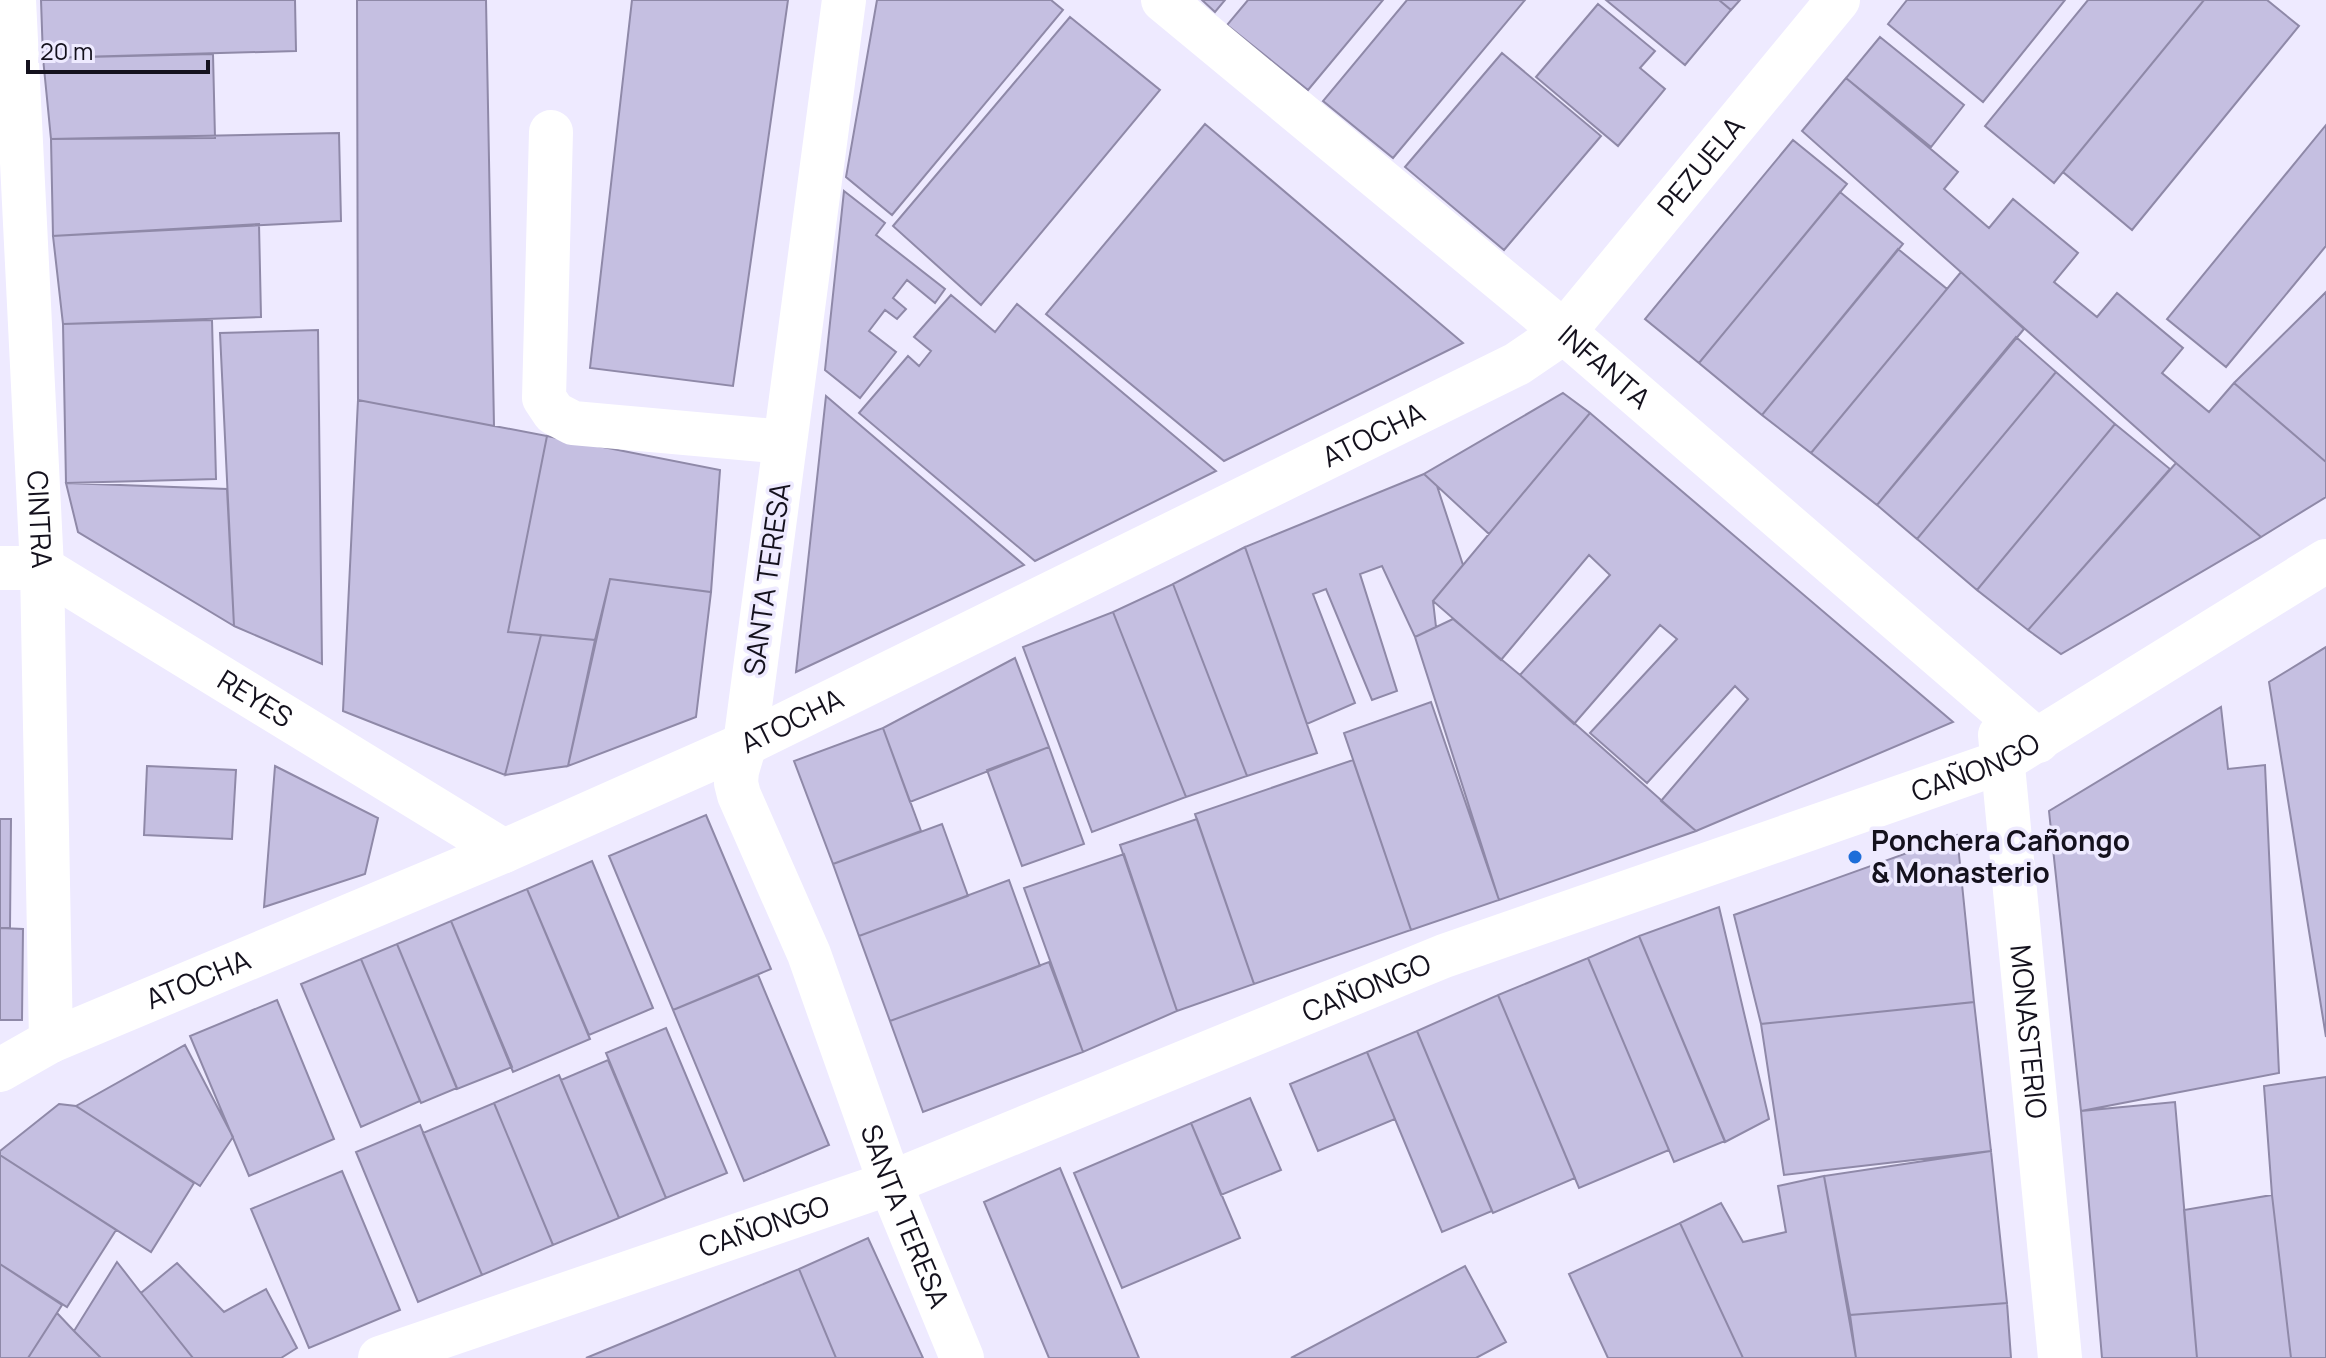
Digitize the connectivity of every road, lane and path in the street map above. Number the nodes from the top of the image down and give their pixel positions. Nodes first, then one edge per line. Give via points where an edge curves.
1 (14, 0) edge
2 (844, 0) edge
3 (1163, 0) edge
4 (1838, 0) edge
5 (551, 132) dead end
6 (1564, 332) junction
7 (785, 442) junction
8 (2326, 561) edge
9 (21, 568) edge
10 (1999, 707) junction
11 (2038, 741) junction
12 (745, 744) junction
13 (2001, 762) junction
14 (504, 851) junction
15 (51, 1041) junction
16 (0, 1070) edge
17 (890, 1183) junction
18 (380, 1358) edge
19 (962, 1358) edge
20 (2060, 1358) edge

1 - 9 street, CINTRA
2 - 7 street, SANTA TERESA
3 - 6 street, INFANTA
4 - 6 street, PEZUELA
5 - 7 street via 544,398 554,413 573,423
6 - 10 street, INFANTA
6 - 12 street, ATOCHA via 1517,364
7 - 12 street, SANTA TERESA
8 - 11 street, CAÑONGO
9 - 14 street, REYES
9 - 15 street, CINTRA
10 - 11 street, INFANTA
10 - 13 street, MONASTERIO
11 - 13 street, CAÑONGO
12 - 14 street, ATOCHA
12 - 17 street, SANTA TERESA via 737,771 739,795 809,954
13 - 17 street, CAÑONGO via 1444,956
13 - 20 street, MONASTERIO
14 - 15 street, ATOCHA
15 - 16 street, ATOCHA
17 - 18 street, CAÑONGO
17 - 19 street, SANTA TERESA

